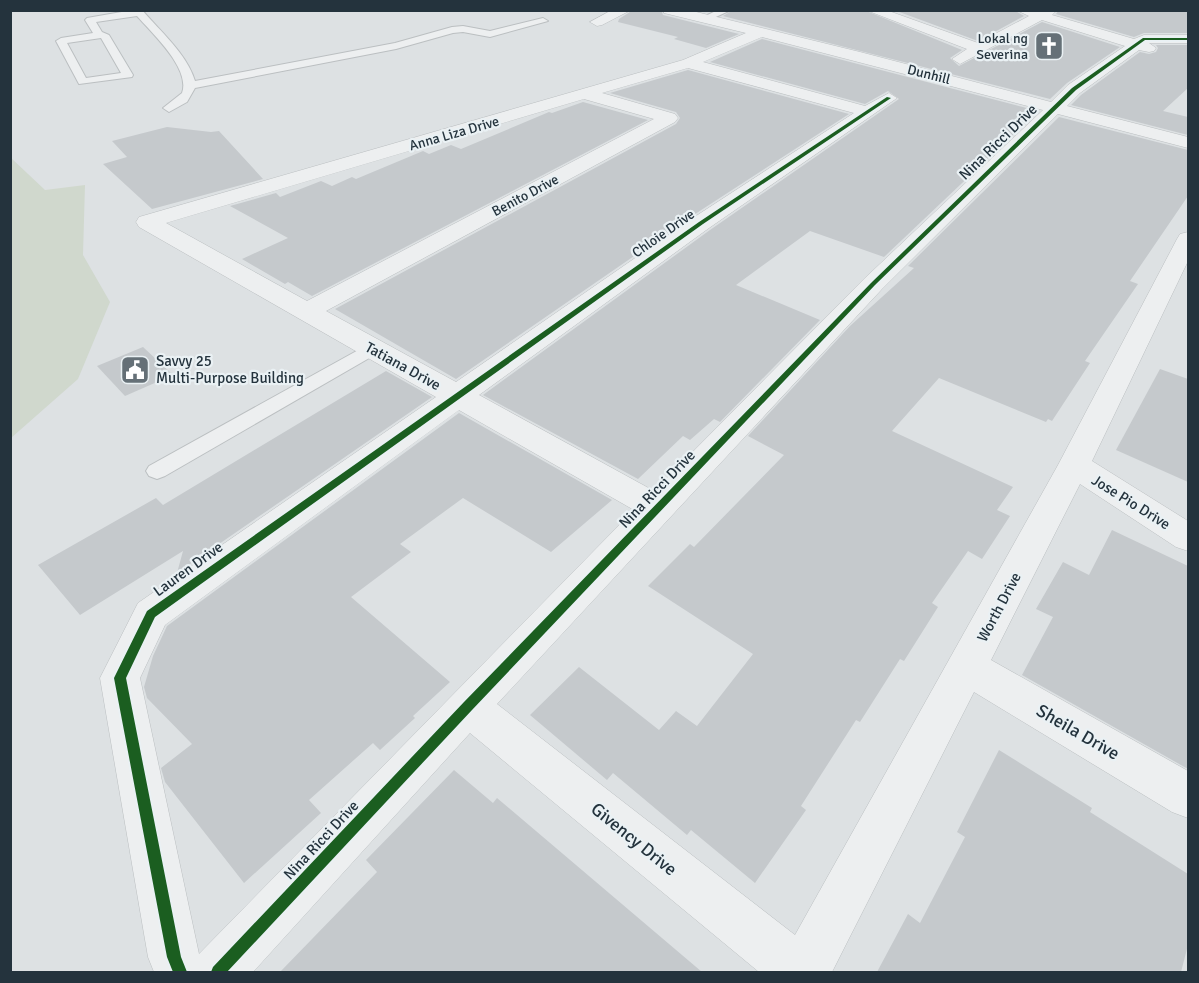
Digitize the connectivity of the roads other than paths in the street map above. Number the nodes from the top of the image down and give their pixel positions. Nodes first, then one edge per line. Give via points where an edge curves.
1 (625, 10) edge
2 (669, 10) edge
3 (727, 10) edge
4 (872, 10) edge
5 (1022, 10) edge
6 (138, 12) edge
7 (1047, 13) edge
8 (704, 19) junction
9 (543, 21) dead end
10 (597, 22) dead end
11 (758, 33) junction
12 (99, 35) junction
13 (1188, 39) edge
14 (1134, 44) junction
15 (978, 48) junction
16 (1172, 54) dead end
17 (959, 60) dead end
18 (687, 63) junction
19 (191, 85) junction
20 (586, 94) junction
21 (889, 98) dead end
22 (1056, 107) junction
23 (169, 108) dead end
24 (868, 112) junction
25 (1188, 143) edge
26 (147, 222) joint
27 (1188, 239) edge
28 (306, 312) junction
29 (371, 349) junction
30 (456, 395) junction
31 (1074, 465) junction
32 (157, 471) dead end
33 (659, 509) junction
34 (1188, 538) edge
35 (967, 667) junction
36 (468, 706) junction
37 (1188, 796) edge
38 (180, 972) edge
39 (218, 972) edge
40 (802, 972) edge

1 - 10 street
2 - 8 street, Dunhill
3 - 8 lane
4 - 15 street
5 - 7 street
6 - 12 lane via 90,20
6 - 19 lane via 187,70
7 - 14 street
7 - 15 street
8 - 11 street, Dunhill
9 - 19 lane via 490,34 452,30 396,46
11 - 18 street, Anna Liza Drive
11 - 22 street, Dunhill
12 - 12 lane via 104,35 128,75 83,82 61,41
13 - 14 street via 1153,38
14 - 16 street
14 - 22 street, Nina Ricci Drive
15 - 17 street
18 - 20 street, Anna Liza Drive
18 - 24 street
19 - 23 lane via 186,97
20 - 26 street, Anna Liza Drive
20 - 28 street, Benito Drive via 669,118
21 - 24 street, Chloie Drive
22 - 25 street, Dunhill
22 - 33 street, Nina Ricci Drive via 873,284
24 - 30 street, Chloie Drive via 701,223
26 - 28 street, Tatiana Drive
27 - 31 street, Worth Drive
28 - 29 street, Tatiana Drive
29 - 30 street, Tatiana Drive
29 - 32 lane
30 - 33 street, Tatiana Drive
30 - 38 street, Lauren Drive via 151,614 120,678
31 - 34 street, Jose Pio Drive
31 - 35 street, Worth Drive
33 - 36 street, Nina Ricci Drive
35 - 37 street, Sheila Drive
35 - 40 street, Worth Drive
36 - 39 street, Nina Ricci Drive
36 - 40 street, Givency Drive

